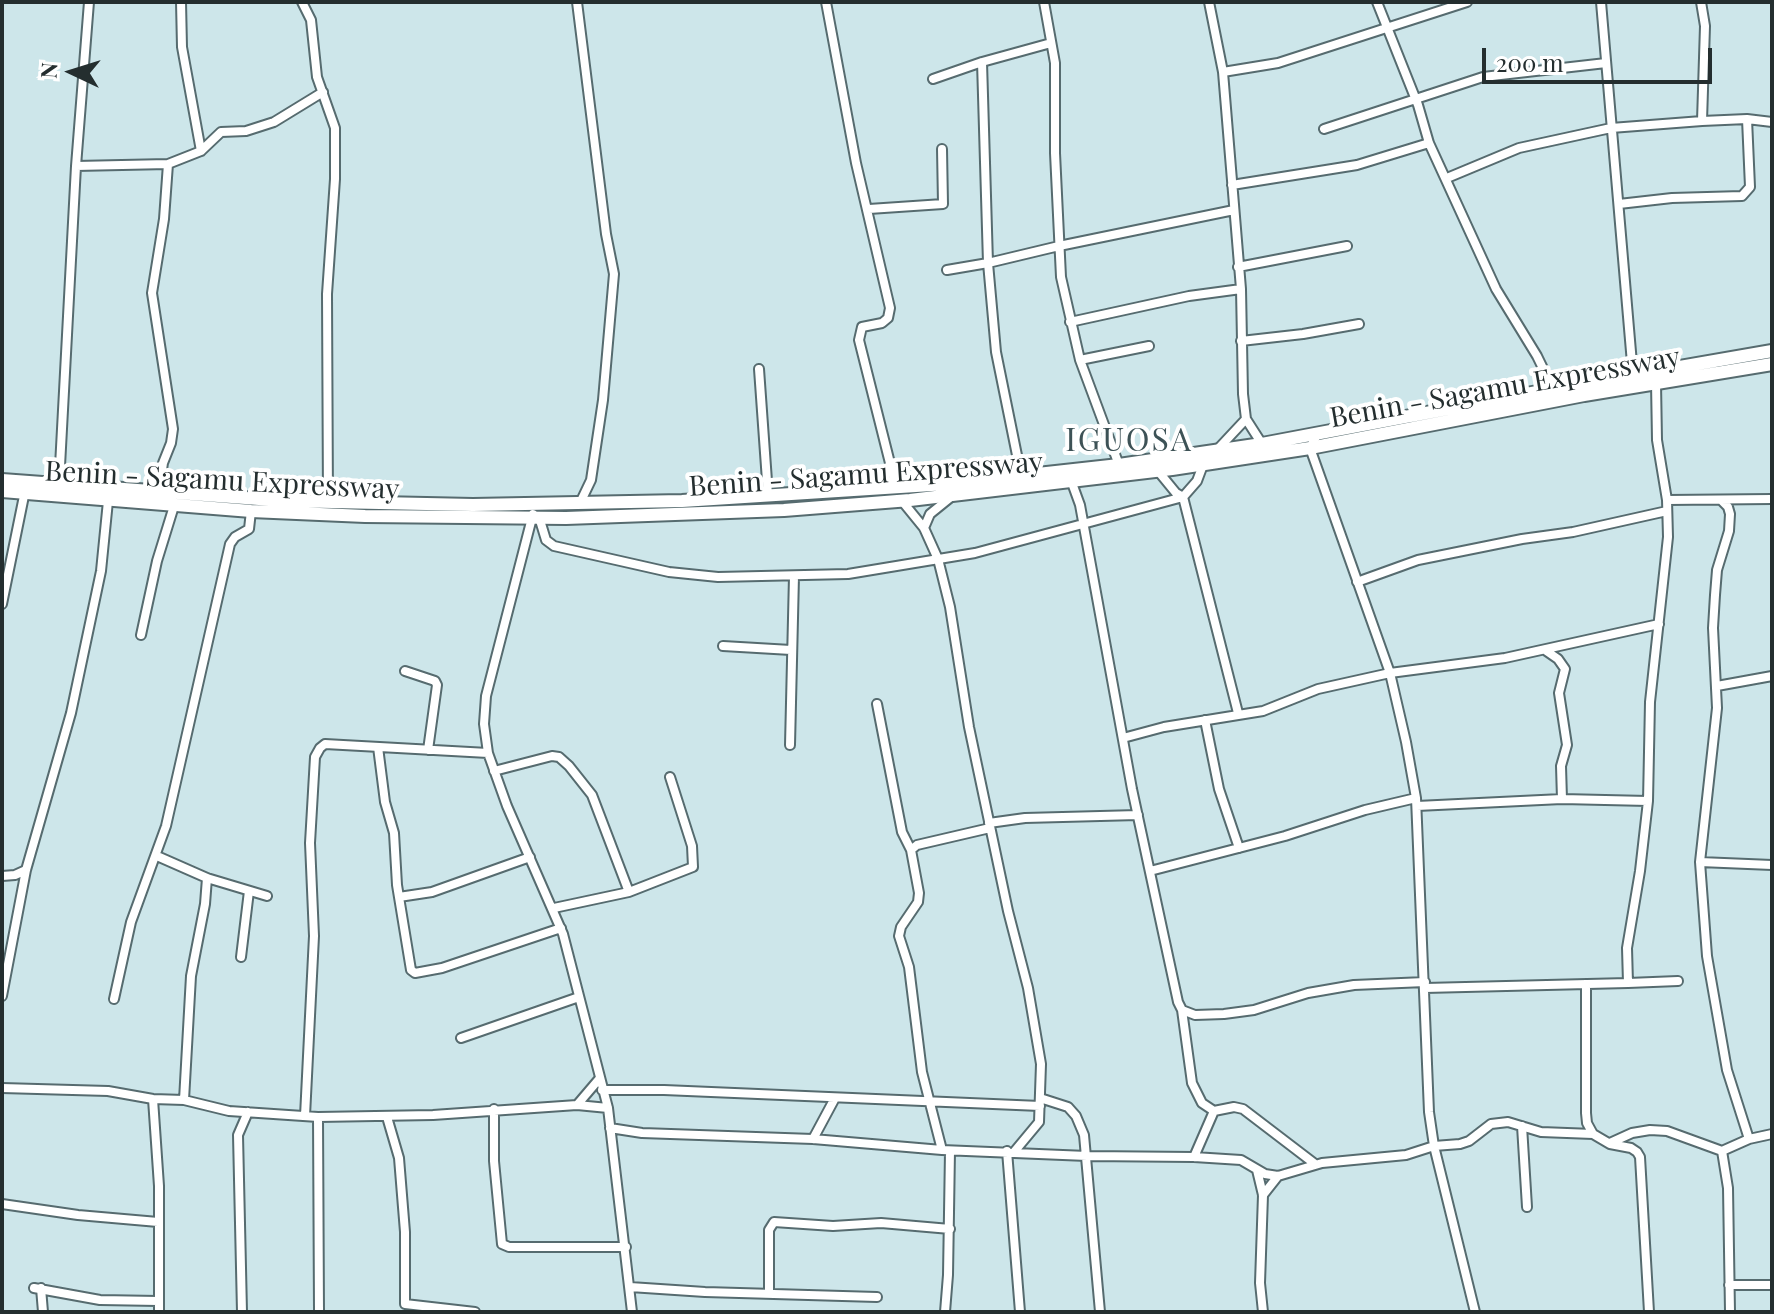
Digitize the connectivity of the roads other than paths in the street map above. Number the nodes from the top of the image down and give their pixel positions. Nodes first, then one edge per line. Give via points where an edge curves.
1 (89, 2) edge
2 (181, 2) edge
3 (302, 2) edge
4 (577, 2) edge
5 (826, 2) edge
6 (1044, 2) edge
7 (1209, 2) edge
8 (1377, 2) edge
9 (1464, 2) edge
10 (1601, 2) edge
11 (1701, 2) edge
12 (1388, 28) junction
13 (1051, 43) junction
14 (982, 62) junction
15 (1606, 63) junction
16 (1223, 72) junction
17 (933, 79) dead end
18 (323, 92) junction
19 (1416, 101) junction
20 (1747, 119) junction
21 (1702, 121) junction
22 (1772, 122) edge
23 (1611, 128) junction
24 (1324, 129) dead end
25 (1429, 143) junction
26 (942, 149) dead end
27 (201, 151) junction
28 (168, 164) junction
29 (76, 166) junction
30 (1447, 178) junction
31 (1232, 185) junction
32 (1619, 204) junction
33 (869, 209) junction
34 (1234, 210) junction
35 (1059, 246) junction
36 (1347, 246) dead end
37 (988, 263) junction
38 (1238, 267) junction
39 (947, 270) dead end
40 (1241, 289) junction
41 (1070, 322) junction
42 (1359, 324) dead end
43 (1241, 341) junction
44 (1149, 346) dead end
45 (1772, 351) edge
46 (1080, 360) junction
47 (1772, 364) edge
48 (759, 369) dead end
49 (1633, 375) junction
50 (1656, 383) junction
51 (1553, 389) junction
52 (1246, 419) junction
53 (1318, 433) junction
54 (1262, 444) junction
55 (1310, 448) junction
56 (1217, 450) junction
57 (1119, 465) junction
58 (1203, 465) junction
59 (1158, 471) junction
60 (1021, 475) junction
61 (2, 480) edge
62 (1072, 483) junction
63 (59, 485) junction
64 (896, 487) junction
65 (25, 488) junction
66 (2, 491) edge
67 (159, 491) junction
68 (768, 495) junction
69 (954, 496) junction
70 (1183, 497) junction
71 (1772, 499) edge
72 (1667, 500) junction
73 (1721, 500) junction
74 (108, 501) junction
75 (902, 501) junction
76 (328, 502) junction
77 (580, 503) junction
78 (174, 506) junction
79 (285, 507) junction
80 (251, 511) junction
81 (1667, 511) junction
82 (535, 513) junction
83 (1083, 523) junction
84 (924, 528) junction
85 (938, 559) junction
86 (794, 576) junction
87 (1357, 582) junction
88 (2, 604) edge
89 (1659, 624) junction
90 (141, 635) dead end
91 (723, 646) dead end
92 (791, 650) junction
93 (1545, 650) junction
94 (405, 671) dead end
95 (1390, 673) junction
96 (1772, 676) edge
97 (1717, 686) junction
98 (877, 704) dead end
99 (1238, 713) junction
100 (1205, 720) junction
101 (1123, 738) junction
102 (790, 745) dead end
103 (378, 747) junction
104 (428, 750) junction
105 (488, 753) junction
106 (494, 771) junction
107 (670, 777) dead end
108 (1562, 799) junction
109 (1648, 801) junction
110 (1416, 802) junction
111 (1138, 815) junction
112 (990, 826) junction
113 (1239, 848) junction
114 (911, 850) junction
115 (157, 856) junction
116 (530, 857) junction
117 (1700, 862) junction
118 (1772, 865) edge
119 (26, 870) junction
120 (1150, 871) junction
121 (2, 876) edge
122 (207, 878) junction
123 (249, 891) junction
124 (629, 892) junction
125 (267, 896) dead end
126 (399, 897) junction
127 (554, 908) junction
128 (561, 928) junction
129 (241, 957) dead end
130 (1678, 981) dead end
131 (1628, 983) junction
132 (1586, 984) junction
133 (1425, 985) junction
134 (2, 996) edge
135 (579, 997) junction
136 (114, 999) dead end
137 (1182, 1010) junction
138 (461, 1038) dead end
139 (600, 1078) junction
140 (2, 1081) edge
141 (2, 1088) edge
142 (602, 1090) junction
143 (835, 1098) junction
144 (153, 1099) junction
145 (184, 1100) junction
146 (928, 1101) junction
147 (1040, 1102) junction
148 (577, 1105) junction
149 (608, 1108) junction
150 (494, 1109) junction
151 (1214, 1111) junction
152 (248, 1112) junction
153 (305, 1116) junction
154 (318, 1117) junction
155 (387, 1117) junction
156 (1522, 1126) junction
157 (610, 1128) junction
158 (1593, 1134) junction
159 (1772, 1134) edge
160 (813, 1139) junction
161 (1749, 1139) junction
162 (1610, 1144) junction
163 (1434, 1146) junction
164 (946, 1150) junction
165 (1722, 1151) junction
166 (1010, 1152) junction
167 (1087, 1156) junction
168 (1194, 1157) junction
169 (1315, 1164) junction
170 (1256, 1169) junction
171 (1278, 1176) junction
172 (1263, 1195) junction
173 (2, 1204) edge
174 (1527, 1207) dead end
175 (158, 1222) junction
176 (950, 1229) junction
177 (626, 1247) junction
178 (1729, 1285) junction
179 (1772, 1285) edge
180 (630, 1287) junction
181 (769, 1293) junction
182 (877, 1297) dead end
183 (158, 1301) junction
184 (43, 1312) edge
185 (159, 1312) edge
186 (242, 1312) edge
187 (319, 1312) edge
188 (475, 1312) edge
189 (632, 1312) edge
190 (945, 1312) edge
191 (1020, 1312) edge
192 (1100, 1312) edge
193 (1263, 1312) edge
194 (1475, 1312) edge
195 (1649, 1312) edge
196 (1730, 1312) edge

1 - 29 street
2 - 27 street via 182,47
3 - 18 street via 311,20
4 - 77 street via 614,274 603,400 591,480
5 - 33 street
6 - 13 street
7 - 16 street
8 - 12 street
9 - 12 street
10 - 15 street
11 - 21 street
12 - 16 street via 1278,63
12 - 19 street
13 - 14 street
13 - 35 street
14 - 17 street
14 - 37 street
15 - 19 street via 1483,77
15 - 23 street
16 - 31 street
18 - 27 street via 274,122 221,132
18 - 76 street via 335,128 327,294
19 - 24 street
19 - 25 street
20 - 21 street
20 - 22 street
20 - 32 street via 1750,187 1742,196
21 - 23 street
23 - 30 street via 1519,148
23 - 32 street
25 - 30 street
25 - 31 street via 1357,165
26 - 33 street via 943,204
27 - 28 street
28 - 29 street
28 - 67 street via 152,293 173,429
29 - 63 street
30 - 51 street via 1496,289
31 - 34 street
32 - 49 street
33 - 64 street via 890,308 882,323 862,327 859,340
34 - 35 street
34 - 38 street
35 - 37 street
35 - 41 street
36 - 38 street
37 - 39 street
37 - 60 street via 996,352
38 - 40 street
40 - 41 street
40 - 43 street
41 - 46 street
42 - 43 street
43 - 52 street
44 - 46 street
45 - 49 highway
46 - 57 street
47 - 50 highway, Benin - Sagamu Expressway
48 - 68 street
49 - 51 highway
50 - 55 highway, Benin - Sagamu Expressway
50 - 72 street via 1657,440
51 - 53 highway
52 - 54 street
52 - 56 street
53 - 54 highway
53 - 55 street
54 - 56 highway
55 - 58 highway, Benin - Sagamu Expressway
55 - 87 street
56 - 57 highway
57 - 60 highway
58 - 59 highway, Benin - Sagamu Expressway
58 - 70 street
59 - 62 highway, Benin - Sagamu Expressway
59 - 70 street
60 - 64 highway
61 - 65 highway
62 - 69 highway, Benin - Sagamu Expressway
62 - 83 street
63 - 65 highway
63 - 67 highway
64 - 68 highway
65 - 66 highway, Benin - Sagamu Expressway
65 - 74 highway, Benin - Sagamu Expressway
65 - 88 street
67 - 79 highway
68 - 77 highway
69 - 75 highway, Benin - Sagamu Expressway
69 - 84 street via 930,514
70 - 83 street
70 - 99 street
71 - 73 street
72 - 73 street
72 - 81 street
73 - 97 street via 1730,514 1715,595
74 - 78 highway, Benin - Sagamu Expressway
74 - 119 street via 101,571 71,713
75 - 82 highway, Benin - Sagamu Expressway via 784,510
75 - 84 street
76 - 79 highway
76 - 82 highway
77 - 82 highway
78 - 80 highway, Benin - Sagamu Expressway
78 - 90 street
79 - 80 highway, Benin - Sagamu Expressway
79 - 82 highway, Benin - Sagamu Expressway
80 - 115 street via 249,529 230,544
81 - 87 street via 1418,560
81 - 89 street
82 - 86 street via 550,544 617,561 706,576
82 - 105 street via 486,696
83 - 85 street
83 - 101 street
84 - 85 street
85 - 86 street via 848,574
85 - 112 street
86 - 92 street
87 - 95 street
89 - 93 street
89 - 109 street via 1650,702
91 - 92 street
92 - 102 street
93 - 95 street
93 - 108 street via 1565,669 1559,693 1567,745 1561,766
94 - 104 street via 437,685
95 - 99 street via 1318,689 1263,711
95 - 110 street
96 - 97 street
97 - 117 street
98 - 114 street via 902,832
99 - 100 street
100 - 101 street
100 - 113 street via 1219,789
101 - 111 street
103 - 104 street
103 - 126 street
103 - 153 street via 325,744 315,757
104 - 105 street
105 - 106 street
106 - 116 street
106 - 124 street via 559,757 592,795
107 - 124 street via 692,846 693,867
108 - 109 street
108 - 110 street
109 - 131 street via 1627,948
110 - 113 street via 1365,810
110 - 133 street
111 - 112 street via 1025,818
111 - 120 street
112 - 114 street
112 - 147 street via 1031,1003 1041,1064
113 - 120 street
114 - 146 street via 918,902 899,932
115 - 122 street
115 - 136 street via 131,922
116 - 126 street via 432,892
116 - 127 street
117 - 118 street
117 - 161 street via 1718,1023
119 - 121 street
119 - 134 street
120 - 137 street
122 - 123 street
122 - 145 street via 191,976
123 - 125 street
123 - 129 street
124 - 127 street
126 - 128 street via 409,967 415,973
127 - 128 street
128 - 135 street
130 - 131 street
131 - 132 street
132 - 133 street
132 - 158 street via 1586,1113
133 - 137 street via 1338,988 1224,1014
133 - 163 street
135 - 138 street
135 - 139 street
137 - 151 street via 1192,1083 1202,1103
139 - 142 street
139 - 148 street
140 - 141 street
141 - 144 street via 108,1091
142 - 143 street
142 - 149 street
143 - 146 street
143 - 160 street
144 - 145 street
144 - 175 street
145 - 152 street
146 - 147 street
146 - 164 street
147 - 166 street via 1039,1122
147 - 167 street via 1062,1103 1076,1116
148 - 149 street
148 - 150 street
149 - 157 street
150 - 155 street
150 - 177 street via 502,1244
151 - 168 street
151 - 169 street via 1243,1109
152 - 153 street
152 - 186 street via 238,1135
153 - 154 street
154 - 155 street
154 - 187 street
155 - 188 street via 399,1158 404,1302
156 - 158 street
156 - 163 street via 1491,1124 1469,1141
156 - 174 street
157 - 160 street
157 - 177 street
158 - 162 street
159 - 161 street
160 - 164 street
161 - 165 street
162 - 165 street via 1632,1133 1667,1131
162 - 195 street via 1631,1148 1640,1157
163 - 169 street via 1406,1155
163 - 194 street
164 - 166 street
164 - 176 street
165 - 178 street via 1728,1188
166 - 167 street
166 - 191 street
167 - 168 street
167 - 192 street
168 - 170 street via 1241,1160
169 - 171 street
170 - 171 street
170 - 172 street
171 - 172 street
172 - 193 street
173 - 175 street
175 - 183 street
176 - 181 street via 774,1222 769,1230
176 - 190 street
177 - 180 street
178 - 179 street
178 - 196 street
180 - 181 street
180 - 189 street
181 - 182 street
183 - 184 street via 100,1300 37,1288
183 - 185 street

